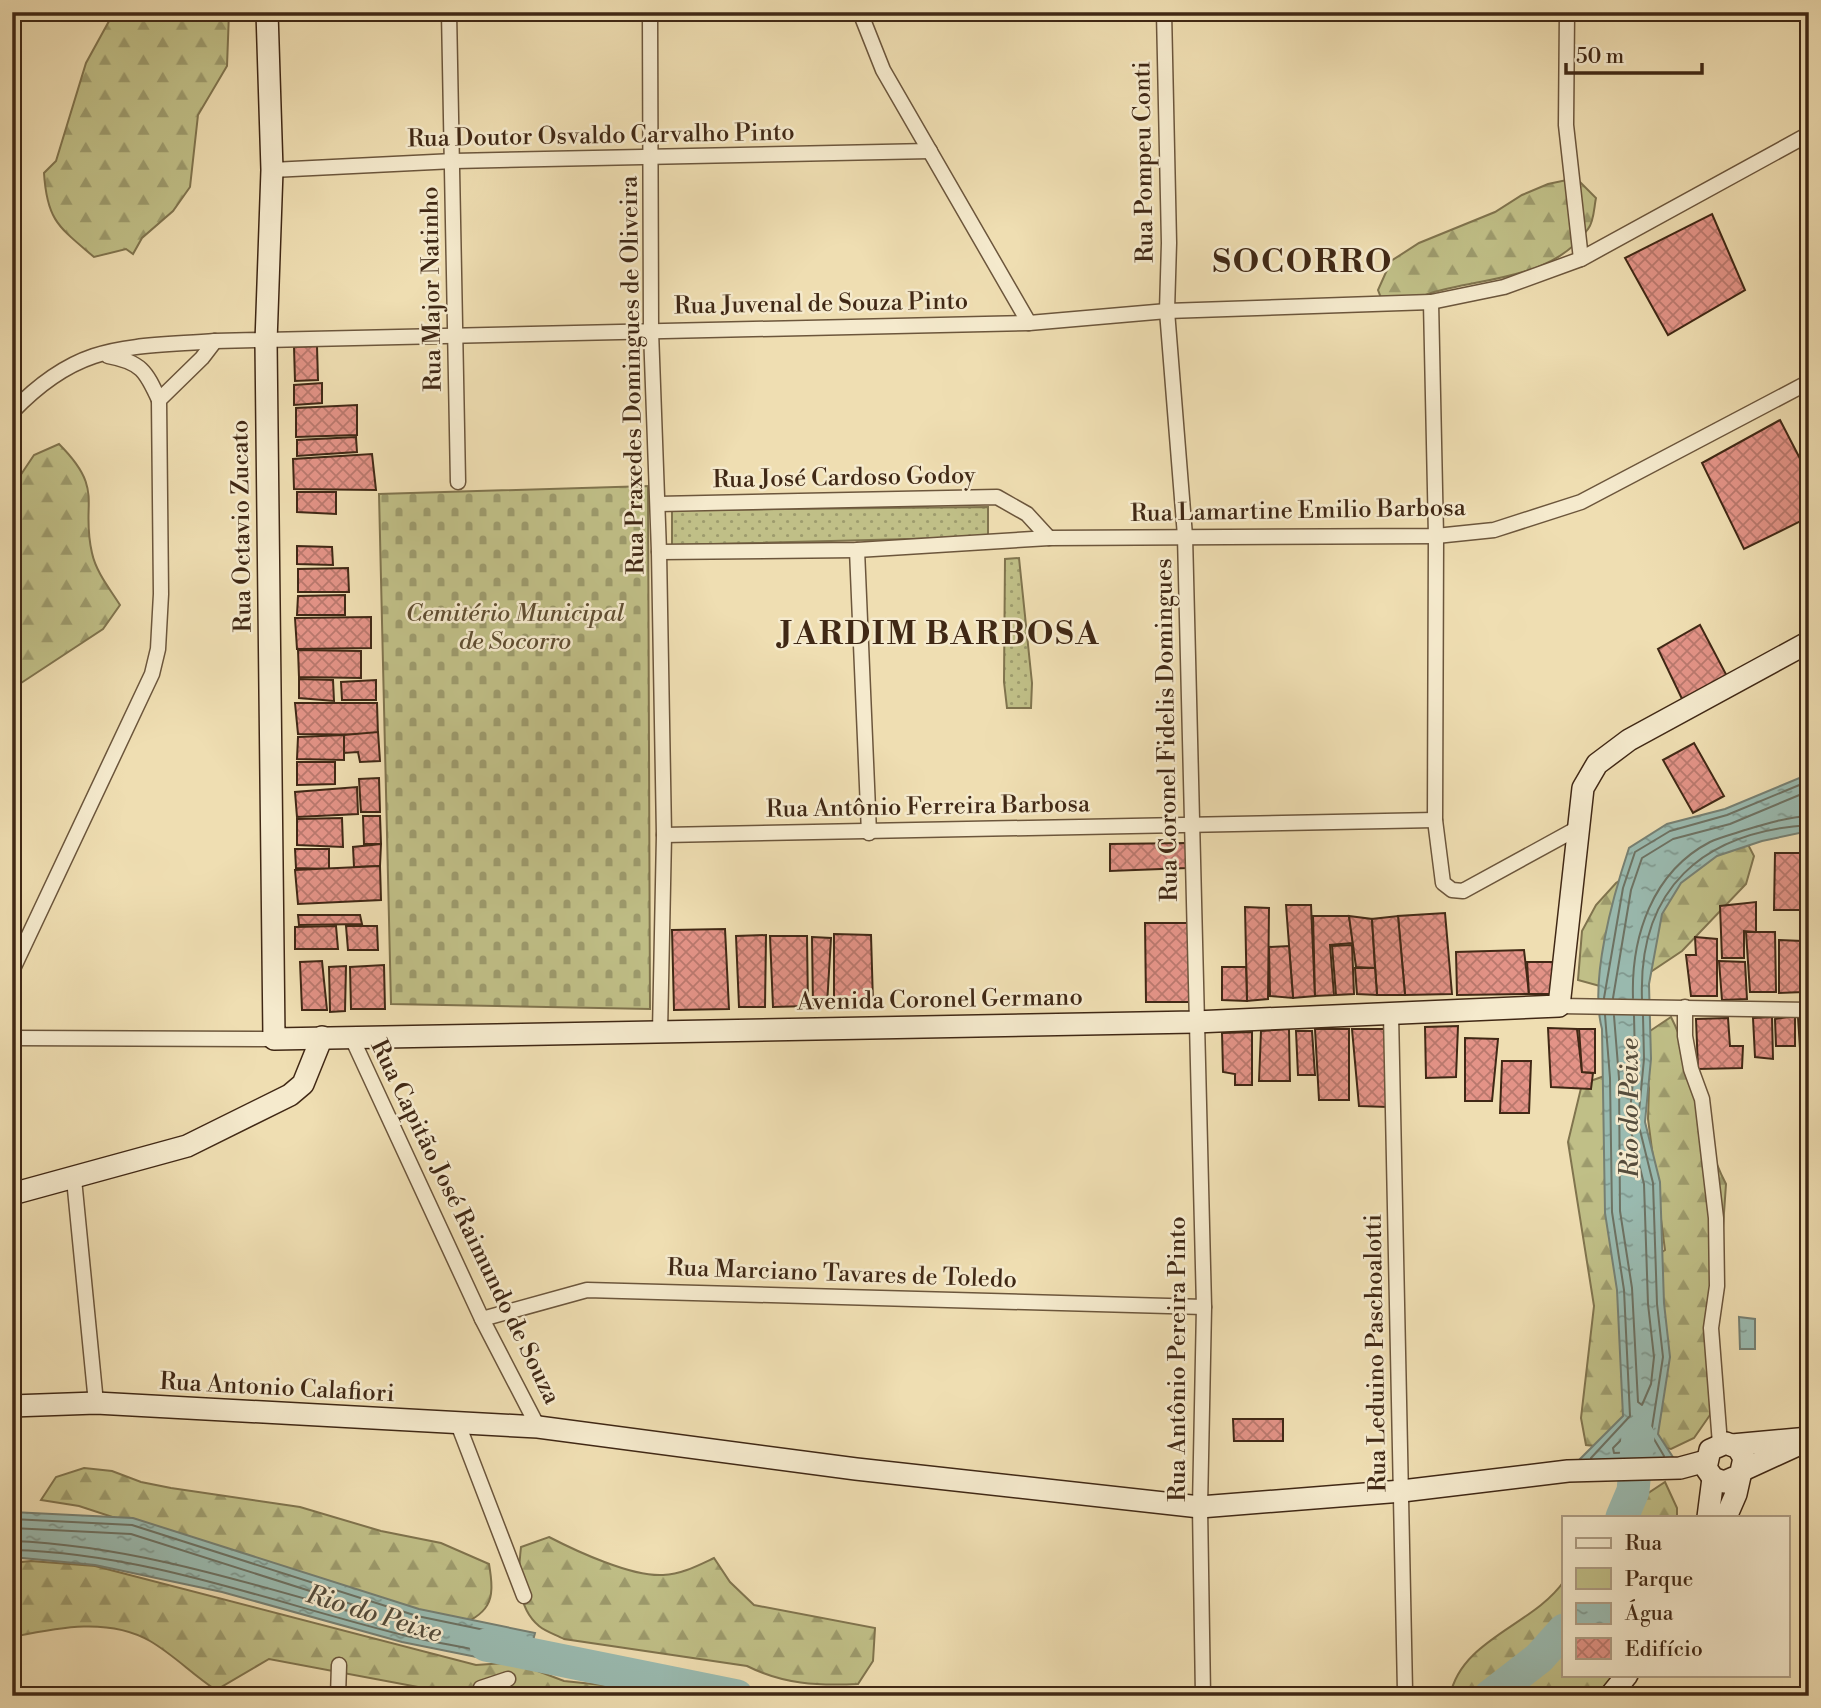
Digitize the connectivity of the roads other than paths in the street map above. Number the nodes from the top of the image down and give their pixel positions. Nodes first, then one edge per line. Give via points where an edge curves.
1 (267, 12) edge
2 (449, 12) edge
3 (650, 12) edge
4 (860, 12) edge
5 (1164, 12) edge
6 (1567, 12) edge
7 (1809, 134) edge
8 (930, 151) junction
9 (652, 158) junction
10 (454, 160) junction
11 (272, 170) junction
12 (1581, 259) junction
13 (1431, 302) junction
14 (1167, 311) junction
15 (1029, 323) junction
16 (651, 331) junction
17 (454, 334) junction
18 (215, 341) junction
19 (265, 342) junction
20 (93, 354) junction
21 (1809, 382) edge
22 (159, 400) junction
23 (12, 412) edge
24 (458, 482) dead end
25 (658, 504) junction
26 (1185, 536) junction
27 (1436, 536) junction
28 (1049, 538) junction
29 (857, 550) junction
30 (659, 552) junction
31 (1809, 642) edge
32 (1436, 820) junction
33 (1193, 824) junction
34 (1578, 828) junction
35 (869, 833) junction
36 (664, 835) junction
37 (12, 971) edge
38 (1566, 1007) junction
39 (1681, 1007) junction
40 (1809, 1010) edge
41 (1391, 1014) junction
42 (1195, 1022) junction
43 (660, 1032) junction
44 (351, 1036) junction
45 (322, 1037) junction
46 (12, 1038) edge
47 (274, 1039) junction
48 (74, 1179) junction
49 (12, 1194) edge
50 (1204, 1307) junction
51 (482, 1319) junction
52 (96, 1403) junction
53 (12, 1406) edge
54 (458, 1424) junction
55 (538, 1427) junction
56 (1809, 1439) edge
57 (1726, 1444) junction
58 (1709, 1470) junction
59 (1742, 1473) junction
60 (1402, 1490) junction
61 (1200, 1507) junction
62 (1708, 1516) edge
63 (1726, 1516) edge
64 (524, 1596) dead end
65 (339, 1665) dead end
66 (1626, 1676) edge
67 (508, 1679) dead end
68 (1405, 1691) dead end
69 (338, 1696) edge
70 (481, 1696) edge
71 (1203, 1696) edge
72 (1610, 1696) edge

1 - 11 street, Rua Octavio Zucato
2 - 10 street, Rua Major Natinho
3 - 9 street, Rua Praxedes Domingues de Oliveira
4 - 8 street via 883,70
5 - 14 street, Rua Pompeu Conti
6 - 12 street via 1566,125
7 - 12 street, Rua Juvenal de Souza Pinto
8 - 9 street, Rua Doutor Osvaldo Carvalho Pinto
8 - 15 street
9 - 10 street, Rua Doutor Osvaldo Carvalho Pinto
9 - 16 street, Rua Praxedes Domingues de Oliveira
10 - 11 street, Rua Doutor Osvaldo Carvalho Pinto
10 - 17 street, Rua Major Natinho
11 - 19 street, Rua Octavio Zucato
12 - 13 street, Rua Juvenal de Souza Pinto via 1504,287
13 - 14 street, Rua Juvenal de Souza Pinto
13 - 27 street
14 - 15 street, Rua Juvenal de Souza Pinto
14 - 26 street, Rua Coronel Fidelis Domingues
15 - 16 street, Rua Juvenal de Souza Pinto
16 - 17 street, Rua Juvenal de Souza Pinto
16 - 25 street, Rua Praxedes Domingues de Oliveira
17 - 19 street, Rua Juvenal de Souza Pinto
17 - 24 street, Rua Major Natinho
18 - 19 street, Rua Juvenal de Souza Pinto
18 - 20 street, Rua Juvenal de Souza Pinto
18 - 22 street
19 - 47 street, Rua Octavio Zucato
20 - 22 street via 136,363 148,375
20 - 23 street, Rua Juvenal de Souza Pinto via 39,384
21 - 27 street, Rua Lamartine Emilio Barbosa via 1581,502 1494,530
22 - 37 street via 161,594 152,674
25 - 28 street, Rua José Cardoso Godoy via 997,497 1027,514
25 - 30 street, Rua Praxedes Domingues de Oliveira
26 - 27 street, Rua Lamartine Emilio Barbosa
26 - 28 street, Rua Lamartine Emilio Barbosa
26 - 33 street, Rua Coronel Fidelis Domingues
27 - 32 street
28 - 29 street, Rua Lamartine Emilio Barbosa
29 - 30 street
29 - 35 street
30 - 36 street, Rua Praxedes Domingues de Oliveira
31 - 34 street via 1629,740 1597,764 1583,788
32 - 33 street, Rua Antônio Ferreira Barbosa
32 - 34 street via 1443,883 1463,891
33 - 35 street, Rua Antônio Ferreira Barbosa
33 - 42 street, Rua Coronel Fidelis Domingues
34 - 38 street
35 - 36 street, Rua Antônio Ferreira Barbosa
36 - 43 street, Rua Praxedes Domingues de Oliveira
38 - 39 street
38 - 41 street, Avenida Coronel Germano
39 - 40 street
39 - 57 street via 1691,1069 1702,1099 1716,1218 1717,1286 1710,1328
41 - 42 street, Avenida Coronel Germano
41 - 60 street, Rua Leduino Paschoalotti
42 - 43 street, Avenida Coronel Germano
42 - 50 street, Rua Antônio Pereira Pinto
43 - 44 street, Avenida Coronel Germano
44 - 45 street, Avenida Coronel Germano
44 - 51 street, Rua Capitão José Raimundo de Souza
45 - 47 street, Avenida Coronel Germano
45 - 48 street via 309,1074 290,1095 187,1146
46 - 47 street
48 - 49 street
48 - 52 street
50 - 51 street, Rua Marciano Tavares de Toledo via 587,1290
50 - 61 street, Rua Antônio Pereira Pinto
51 - 55 street, Rua Capitão José Raimundo de Souza
52 - 53 street, Rua Antonio Calafiori
52 - 54 street, Rua Antonio Calafiori
54 - 55 street, Rua Antonio Calafiori
54 - 64 street
55 - 61 street, Rua Antonio Calafiori via 856,1469
56 - 57 street
56 - 59 street
57 - 58 street via 1710,1450
57 - 59 street via 1744,1458
58 - 59 street via 1724,1482
58 - 60 street, Rua Antonio Calafiori via 1568,1471
58 - 62 street
59 - 63 street
60 - 61 street, Rua Antonio Calafiori
60 - 68 street, Rua Leduino Paschoalotti
61 - 71 street, Rua Antônio Pereira Pinto
65 - 69 street
66 - 72 street
67 - 70 street via 481,1688

